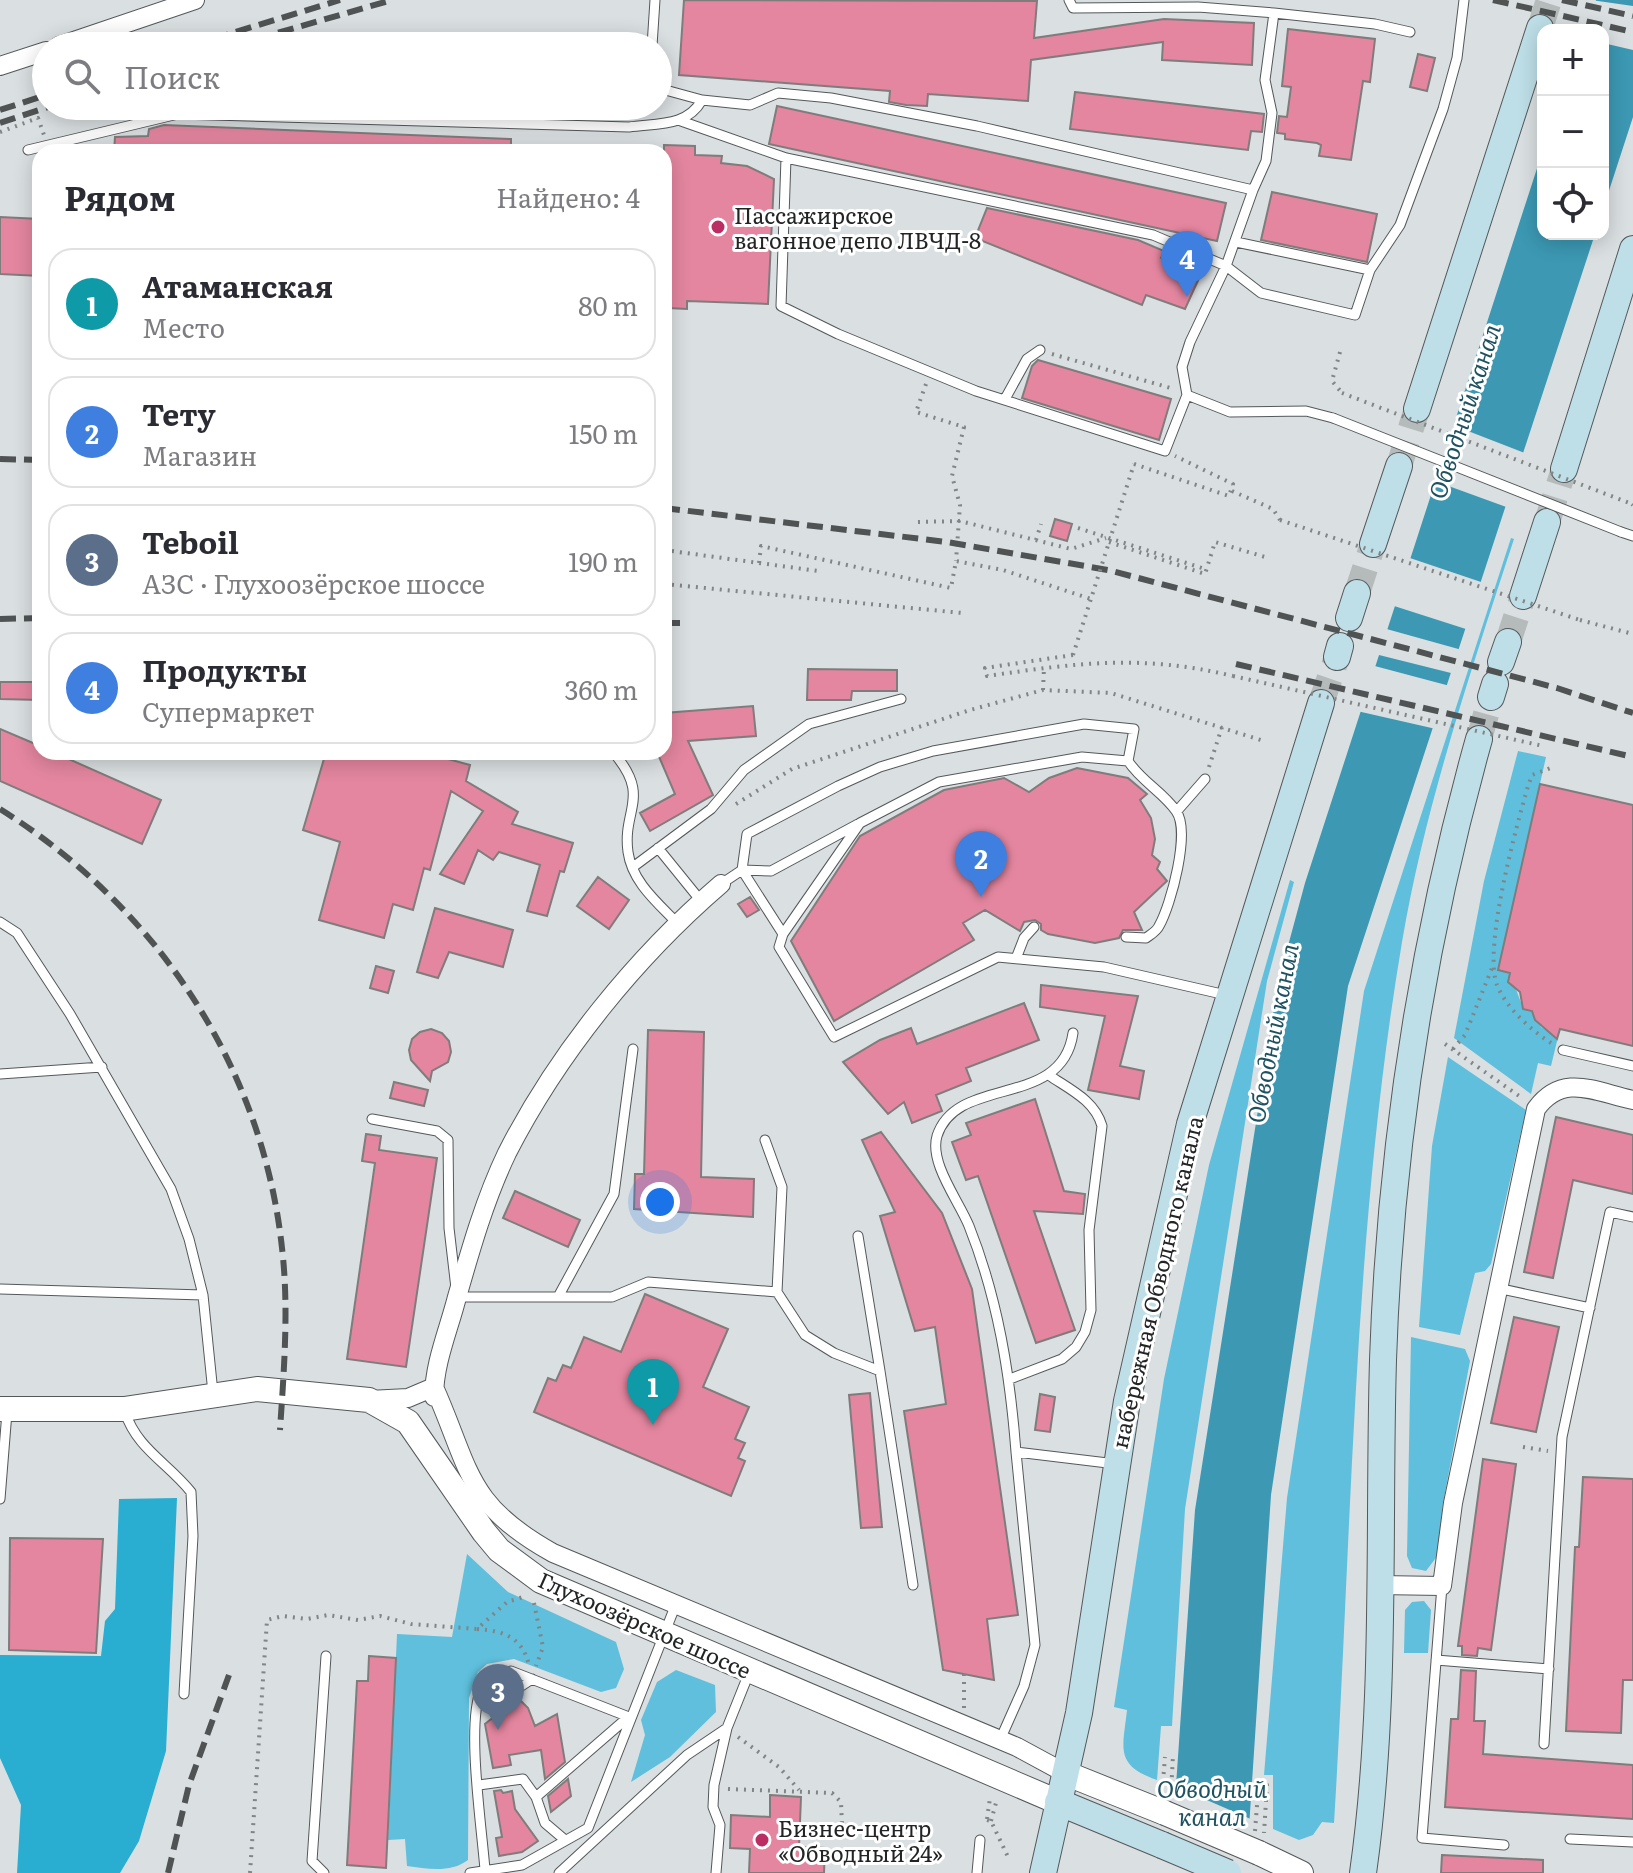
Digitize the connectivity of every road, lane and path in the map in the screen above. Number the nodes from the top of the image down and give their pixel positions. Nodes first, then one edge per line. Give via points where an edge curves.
1 (195, 0) edge
2 (655, 0) edge
3 (1069, 0) edge
4 (1464, 0) edge
5 (1274, 13) junction
6 (100, 32) edge
7 (653, 32) edge
8 (1410, 32) dead end
9 (1537, 37) edge
10 (32, 56) edge
11 (0, 66) edge
12 (672, 92) edge
13 (702, 100) junction
14 (33, 120) edge
15 (39, 120) edge
16 (157, 120) edge
17 (408, 120) edge
18 (681, 121) junction
19 (0, 132) edge
20 (47, 144) edge
21 (51, 144) edge
22 (32, 149) edge
23 (28, 150) dead end
24 (786, 158) junction
25 (1253, 190) junction
26 (1236, 242) junction
27 (1633, 249) edge
28 (1226, 266) junction
29 (1370, 270) junction
30 (1040, 350) joint
31 (1340, 352) dead end
32 (932, 371) junction
33 (1187, 395) junction
34 (1005, 399) junction
35 (1417, 409) tunnel mouth
36 (1165, 451) junction
37 (1399, 466) tunnel mouth
38 (1564, 469) tunnel mouth
39 (1231, 491) junction
40 (1632, 505) edge
41 (960, 521) junction
42 (918, 522) dead end
43 (1547, 522) tunnel mouth
44 (1041, 524) dead end
45 (1078, 528) dead end
46 (1633, 536) edge
47 (1036, 540) junction
48 (1108, 540) junction
49 (1373, 544) tunnel mouth
50 (672, 551) edge
51 (1265, 557) dead end
52 (956, 561) junction
53 (759, 563) junction
54 (818, 571) dead end
55 (672, 585) edge
56 (1523, 596) tunnel mouth
57 (1091, 599) junction
58 (962, 613) dead end
59 (1633, 634) edge
60 (1044, 668) junction
61 (1043, 690) junction
62 (901, 699) dead end
63 (1321, 703) tunnel mouth
64 (1222, 727) junction
65 (1479, 739) tunnel mouth
66 (1264, 741) dead end
67 (1543, 746) dead end
68 (620, 760) edge
69 (1128, 761) junction
70 (1210, 765) dead end
71 (1553, 767) dead end
72 (1205, 779) dead end
73 (732, 806) dead end
74 (1177, 811) junction
75 (860, 823) junction
76 (658, 848) junction
77 (633, 867) junction
78 (742, 870) junction
79 (721, 884) joint
80 (701, 901) junction
81 (0, 922) edge
82 (677, 923) junction
83 (1034, 927) dead end
84 (783, 934) junction
85 (1126, 937) dead end
86 (1017, 956) junction
87 (1493, 966) junction
88 (1229, 996) junction
89 (1073, 1033) dead end
90 (1445, 1044) dead end
91 (633, 1049) dead end
92 (1453, 1050) junction
93 (1563, 1050) joint
94 (1633, 1066) edge
95 (102, 1067) junction
96 (0, 1074) edge
97 (1050, 1076) junction
98 (1633, 1100) edge
99 (1536, 1109) junction
100 (372, 1119) dead end
101 (765, 1140) dead end
102 (1633, 1217) edge
103 (858, 1236) dead end
104 (1497, 1288) junction
105 (0, 1289) edge
106 (777, 1292) junction
107 (203, 1295) junction
108 (457, 1297) junction
109 (558, 1297) junction
110 (1590, 1308) junction
111 (880, 1371) junction
112 (1010, 1379) junction
113 (434, 1387) junction
114 (213, 1393) junction
115 (369, 1400) junction
116 (3, 1409) edge
117 (124, 1409) junction
118 (1523, 1447) dead end
119 (1016, 1452) junction
120 (1562, 1454) junction
121 (1116, 1464) junction
122 (0, 1499) edge
123 (465, 1505) junction
124 (913, 1585) dead end
125 (1379, 1585) junction
126 (1442, 1586) junction
127 (534, 1603) dead end
128 (676, 1604) junction
129 (477, 1629) dead end
130 (663, 1635) junction
131 (326, 1656) dead end
132 (1436, 1660) junction
133 (1549, 1669) junction
134 (750, 1670) junction
135 (964, 1674) dead end
136 (532, 1679) junction
137 (184, 1694) dead end
138 (500, 1700) dead end
139 (964, 1710) dead end
140 (629, 1717) junction
141 (727, 1728) junction
142 (1000, 1740) junction
143 (1544, 1744) dead end
144 (1173, 1755) dead end
145 (1165, 1757) dead end
146 (1173, 1768) dead end
147 (1065, 1773) junction
148 (1163, 1782) dead end
149 (1258, 1784) dead end
150 (479, 1785) junction
151 (714, 1785) junction
152 (799, 1790) junction
153 (1258, 1793) dead end
154 (536, 1797) junction
155 (990, 1798) dead end
156 (1058, 1802) junction
157 (996, 1803) dead end
158 (1257, 1805) dead end
159 (991, 1821) junction
160 (842, 1825) dead end
161 (1265, 1826) dead end
162 (1570, 1839) dead end
163 (565, 1840) junction
164 (980, 1840) dead end
165 (1633, 1842) edge
166 (1504, 1845) dead end
167 (1008, 1857) dead end
168 (485, 1870) junction
169 (324, 1873) edge
170 (470, 1873) edge
171 (559, 1873) edge
172 (716, 1873) edge
173 (977, 1873) edge
174 (1043, 1873) edge
175 (1228, 1873) edge
176 (1301, 1873) edge
177 (1363, 1873) edge

1 - 6 street
2 - 7 lane
3 - 5 lane via 1073,8 1198,7
4 - 29 lane via 1457,58 1443,109 1400,225
5 - 8 lane
5 - 25 lane via 1265,80 1272,113 1266,161
9 - 35 main road
10 - 11 street
12 - 13 lane
13 - 18 lane via 695,113
13 - 25 lane via 750,105 778,93 831,98
14 - 19 path
15 - 20 path
16 - 21 lane
17 - 18 lane via 629,127
18 - 24 lane
22 - 23 lane
24 - 28 lane via 1153,235
24 - 32 lane via 781,306
25 - 26 lane
26 - 28 lane
26 - 29 lane
27 - 38 main road
28 - 29 lane via 1261,293 1355,315
28 - 33 lane via 1196,324 1182,367
30 - 33 path
30 - 34 lane via 1027,359
31 - 40 path, bridge via 1332,381 1342,393
32 - 34 lane
32 - 41 path via 916,412 964,427 952,476
33 - 36 lane
33 - 46 lane, bridge via 1230,412 1306,411 1333,418
34 - 36 lane
36 - 39 path via 1233,484
37 - 49 main road
39 - 48 path, bridge via 1229,496 1134,464
39 - 59 path, bridge via 1273,509 1280,520
41 - 42 path
41 - 47 path
41 - 52 path
43 - 56 main road
44 - 47 path
45 - 48 path
47 - 48 path via 1071,549
48 - 51 path via 1205,574 1215,542
48 - 57 path, bridge
50 - 53 path
52 - 53 path via 951,588 761,546
52 - 57 path via 1003,570
53 - 54 path
55 - 58 path
57 - 60 path, bridge via 1073,655 985,668 987,676
60 - 61 path
60 - 67 path, bridge via 1089,661 1185,665
61 - 64 path via 1111,693
61 - 73 path via 792,769
62 - 76 lane via 809,724 744,770 711,809
63 - 88 main road, набережная Обводного канала
64 - 66 path
64 - 70 path
65 - 125 main road via 1418,998 1398,1147 1383,1357
68 - 77 lane via 635,798 627,850
69 - 74 lane via 1140,780
69 - 75 lane via 1082,757 939,782
69 - 78 lane via 1134,729 1084,724 933,751 880,767 747,834
71 - 87 path via 1532,775 1528,786
72 - 74 lane
74 - 85 lane via 1184,844 1159,927 1146,938
75 - 78 lane via 771,871
75 - 84 lane
76 - 77 lane
76 - 80 lane
77 - 82 lane via 642,885
78 - 79 lane
78 - 84 lane
79 - 80 street
80 - 82 street
81 - 95 lane via 17,933
82 - 108 street via 607,1005 533,1109 485,1208
83 - 86 lane
84 - 86 lane via 783,958 834,1037 998,957
86 - 88 lane via 1147,975
87 - 92 path via 1465,1035
87 - 93 path via 1498,987 1512,1007
88 - 121 main road, набережная Обводного канала via 1190,1124
89 - 97 lane via 1071,1050
90 - 92 path
91 - 109 lane via 614,1194
92 - 99 path
93 - 94 lane
95 - 96 lane
95 - 107 lane via 171,1189
97 - 112 lane via 1088,1102 1102,1126 1089,1230 1091,1310 1080,1339 1062,1359
97 - 112 lane via 961,1107 945,1120 937,1137 935,1155 989,1275
98 - 99 street via 1567,1086 1554,1089
99 - 104 street
100 - 108 lane via 437,1131 448,1140 449,1228
101 - 106 lane via 782,1187
102 - 110 lane via 1610,1212
103 - 111 lane
104 - 110 lane
104 - 126 street via 1453,1503
105 - 107 lane
106 - 109 lane via 648,1282 612,1297
106 - 111 lane via 805,1335
107 - 114 lane
108 - 109 lane
108 - 113 street
110 - 120 lane
111 - 124 lane
112 - 119 lane
113 - 115 street via 408,1398
113 - 123 street via 435,1415 460,1477
113 - 128 street, Глухоозёрское шоссе via 456,1449 494,1512 553,1553
114 - 115 street, Глухоозёрское шоссе via 257,1389
114 - 117 street, Глухоозёрское шоссе
115 - 123 street, Глухоозёрское шоссе via 408,1422
116 - 117 street, Глухоозёрское шоссе
116 - 122 lane
117 - 137 lane via 132,1433 191,1492
118 - 120 path
119 - 121 lane
119 - 142 lane via 1035,1645
120 - 133 lane
121 - 147 main road, набережная Обводного канала via 1079,1713
123 - 130 street, Глухоозёрское шоссе via 499,1550 521,1569
125 - 126 street
125 - 177 main road via 1374,1760
126 - 132 lane
127 - 136 path via 543,1647
128 - 130 lane
128 - 142 street, Глухоозёрское шоссе
129 - 136 path via 507,1633 517,1640
130 - 134 street, Глухоозёрское шоссе
130 - 140 lane
131 - 169 lane via 312,1861
132 - 133 lane
132 - 166 lane via 1422,1838
133 - 143 lane
134 - 141 lane
134 - 156 street, Глухоозёрское шоссе
135 - 139 path
136 - 138 lane
136 - 140 lane
136 - 150 lane via 511,1671 482,1687 475,1719
140 - 154 lane
140 - 163 lane via 588,1828
141 - 151 lane
141 - 152 path via 779,1767
141 - 171 lane via 687,1755
142 - 147 street, Глухоозёрское шоссе
144 - 146 path
145 - 148 path
147 - 156 main road, набережная Обводного канала
147 - 176 street, bridge
149 - 161 path via 1267,1785
150 - 154 lane via 523,1779
150 - 168 lane
151 - 152 path via 736,1791
151 - 172 lane via 713,1807 720,1825
152 - 160 path via 838,1796
153 - 158 path
154 - 163 lane via 545,1823
155 - 159 path
156 - 174 main road, набережная Обводного канала
156 - 175 main road, bridge
157 - 159 path
159 - 167 path
162 - 165 lane
163 - 168 lane via 522,1865
164 - 173 lane
168 - 170 lane

